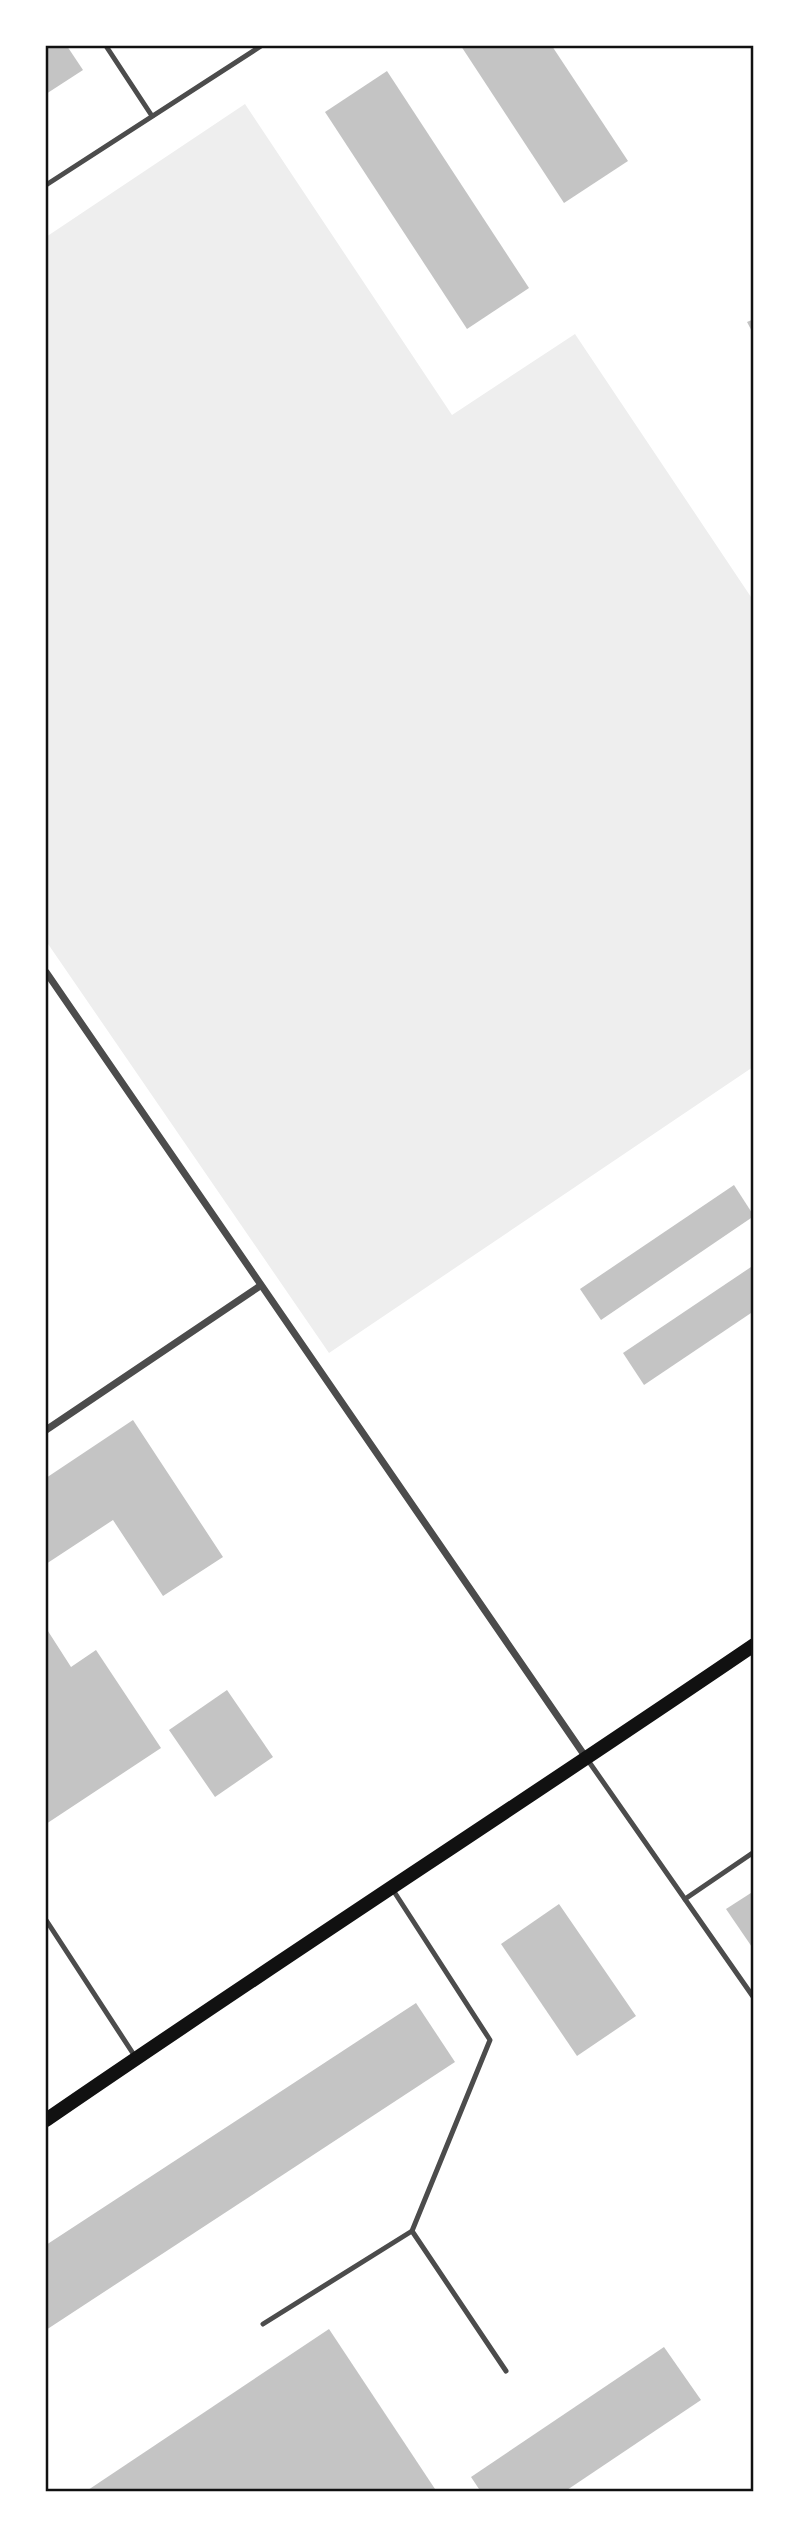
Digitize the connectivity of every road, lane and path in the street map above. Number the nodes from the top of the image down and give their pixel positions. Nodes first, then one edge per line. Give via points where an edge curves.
1 (106, 46) edge
2 (261, 46) edge
3 (152, 116) junction
4 (46, 185) edge
5 (46, 972) edge
6 (260, 1286) junction
7 (46, 1430) edge
8 (754, 1645) edge
9 (586, 1759) junction
10 (754, 1852) edge
11 (391, 1886) junction
12 (685, 1899) junction
13 (46, 1920) edge
14 (754, 1998) edge
15 (136, 2058) junction
16 (46, 2120) edge
17 (412, 2231) junction
18 (263, 2324) dead end
19 (506, 2371) dead end

1 - 3 lane
2 - 3 lane
3 - 4 lane
5 - 6 street
6 - 7 street
6 - 9 street
8 - 9 main road
9 - 11 main road
9 - 12 lane
10 - 12 lane
11 - 15 main road
11 - 17 lane via 490,2040
12 - 14 lane
13 - 15 lane
15 - 16 main road
17 - 18 lane
17 - 19 lane

